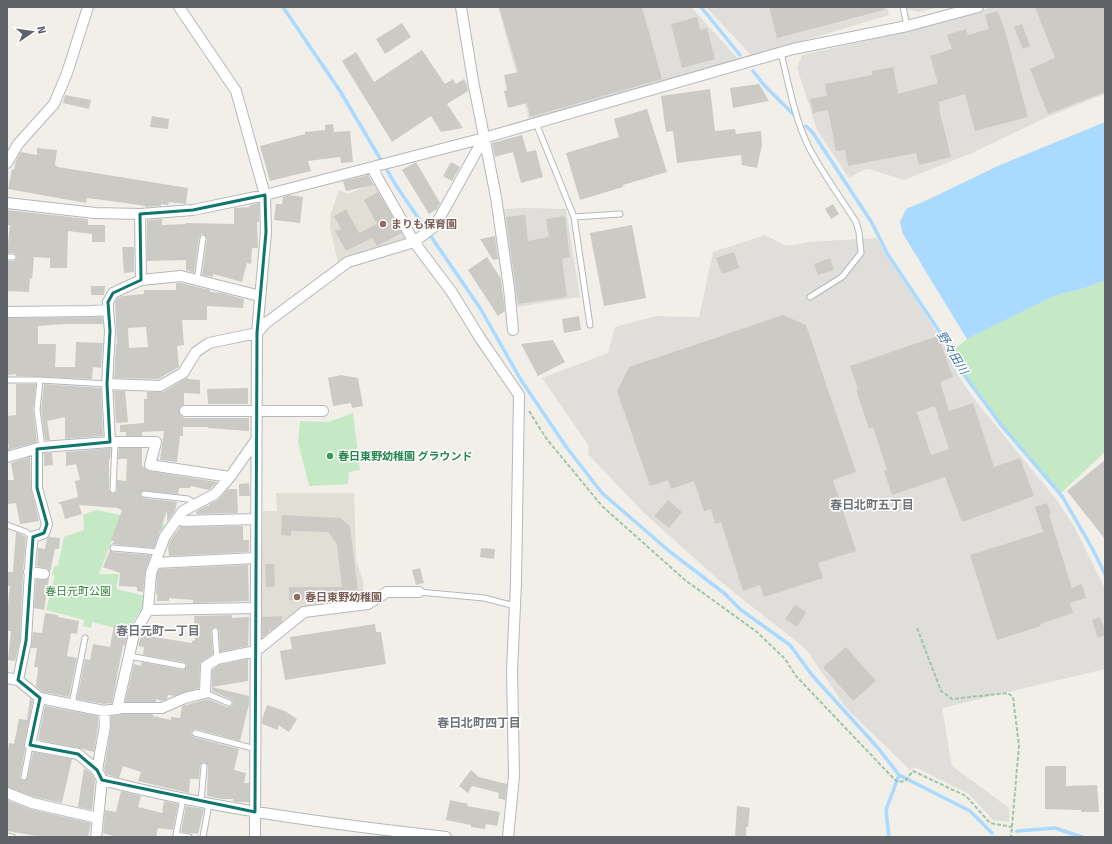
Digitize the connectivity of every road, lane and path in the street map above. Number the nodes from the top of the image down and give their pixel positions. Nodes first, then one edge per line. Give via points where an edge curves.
1 (88, 7) edge
2 (180, 7) edge
3 (460, 7) edge
4 (903, 7) edge
5 (978, 7) edge
6 (907, 26) junction
7 (781, 53) junction
8 (536, 123) junction
9 (484, 138) junction
10 (7, 163) edge
11 (374, 167) junction
12 (265, 195) junction
13 (7, 203) edge
14 (140, 214) junction
15 (620, 214) dead end
16 (574, 217) junction
17 (203, 238) dead end
18 (416, 240) junction
19 (141, 280) junction
20 (197, 280) junction
21 (260, 296) junction
22 (810, 297) dead end
23 (108, 310) junction
24 (7, 312) edge
25 (590, 325) dead end
26 (513, 330) dead end
27 (257, 333) junction
28 (7, 380) edge
29 (40, 380) junction
30 (106, 384) junction
31 (519, 395) junction
32 (185, 411) dead end
33 (256, 411) junction
34 (323, 411) dead end
35 (256, 440) junction
36 (113, 442) junction
37 (39, 448) junction
38 (7, 457) edge
39 (230, 477) junction
40 (113, 490) dead end
41 (144, 494) dead end
42 (196, 504) junction
43 (178, 518) junction
44 (256, 519) junction
45 (7, 525) edge
46 (33, 537) junction
47 (113, 548) dead end
48 (159, 552) junction
49 (256, 558) junction
50 (155, 563) junction
51 (29, 572) junction
52 (44, 574) dead end
53 (420, 592) joint
54 (515, 606) junction
55 (256, 608) junction
56 (148, 610) junction
57 (917, 628) dead end
58 (215, 631) dead end
59 (84, 638) dead end
60 (256, 651) junction
61 (129, 656) junction
62 (217, 659) junction
63 (183, 666) dead end
64 (7, 678) edge
65 (18, 680) junction
66 (205, 693) junction
67 (40, 698) junction
68 (229, 703) dead end
69 (72, 704) junction
70 (117, 709) junction
71 (104, 711) junction
72 (194, 733) dead end
73 (30, 745) junction
74 (256, 748) junction
75 (204, 766) dead end
76 (97, 770) junction
77 (24, 777) dead end
78 (102, 780) junction
79 (7, 792) edge
80 (183, 799) junction
81 (205, 803) junction
82 (255, 812) junction
83 (98, 818) junction
84 (1012, 827) junction
85 (7, 836) edge
86 (12, 837) edge
87 (96, 837) edge
88 (189, 837) edge
89 (202, 837) edge
90 (255, 837) edge
91 (446, 837) edge
92 (508, 837) edge
93 (1011, 837) edge

1 - 10 street via 67,73 54,104 18,144
2 - 12 street via 236,91
3 - 9 street
4 - 6 lane
5 - 6 street
6 - 7 street
7 - 8 street
7 - 22 lane via 802,130 815,160 860,232 861,253 842,276
8 - 9 street
8 - 16 lane
9 - 11 street
9 - 18 street via 435,226
9 - 26 street via 496,197
11 - 12 street
11 - 18 street
12 - 14 street via 193,210
12 - 21 street via 266,232
13 - 14 street via 95,213
14 - 19 street
15 - 16 lane
16 - 25 lane
17 - 20 lane
18 - 27 street via 348,262 266,323
18 - 31 street
19 - 20 street via 181,276
19 - 23 street via 113,293 108,302
20 - 21 street
21 - 27 street
23 - 24 street
23 - 30 street via 110,331
27 - 30 street via 209,343 196,352 183,373 160,386
27 - 33 street
28 - 29 lane
29 - 30 lane
29 - 37 lane
30 - 36 street
31 - 54 street
31 - 84 path via 546,438 602,506 685,580 756,632 785,659 796,676 894,779 898,782 905,781 913,771 966,796 990,823
32 - 33 street
33 - 34 street
33 - 35 street
35 - 39 street
35 - 44 street
36 - 37 street
36 - 39 street via 156,442 150,465
36 - 40 lane
37 - 38 street
37 - 46 street via 36,488 46,524 44,533
39 - 42 street via 215,494
41 - 42 lane via 188,498
42 - 43 street via 183,511
43 - 44 street via 183,521
43 - 48 street via 165,536
44 - 49 street
45 - 46 lane
46 - 51 street
47 - 48 lane
48 - 50 street
49 - 50 street
49 - 55 street
50 - 56 street via 151,573
51 - 52 street
51 - 65 street via 26,641
53 - 54 lane via 484,598
53 - 60 street via 387,592 368,604 304,612
54 - 92 street via 512,671 514,776
55 - 56 street
55 - 60 street
56 - 61 street via 134,634
57 - 84 path via 942,691 952,699 1008,693 1013,697 1019,746
58 - 62 lane
59 - 69 lane
60 - 62 street
60 - 74 street
61 - 63 lane
61 - 70 street
62 - 66 street via 206,666
64 - 65 street
65 - 67 street
66 - 68 lane
66 - 70 street via 162,708
67 - 69 street
67 - 73 street
69 - 71 street
70 - 71 street
71 - 76 street via 105,726
72 - 74 lane
73 - 76 street via 78,754
73 - 77 lane
74 - 82 street
75 - 81 lane
76 - 78 street
78 - 80 street
78 - 83 street
79 - 83 street via 32,803
80 - 81 street
80 - 88 lane via 176,835
81 - 82 street
81 - 89 lane
82 - 90 street
82 - 91 street
83 - 87 street
84 - 93 path
85 - 86 lane

